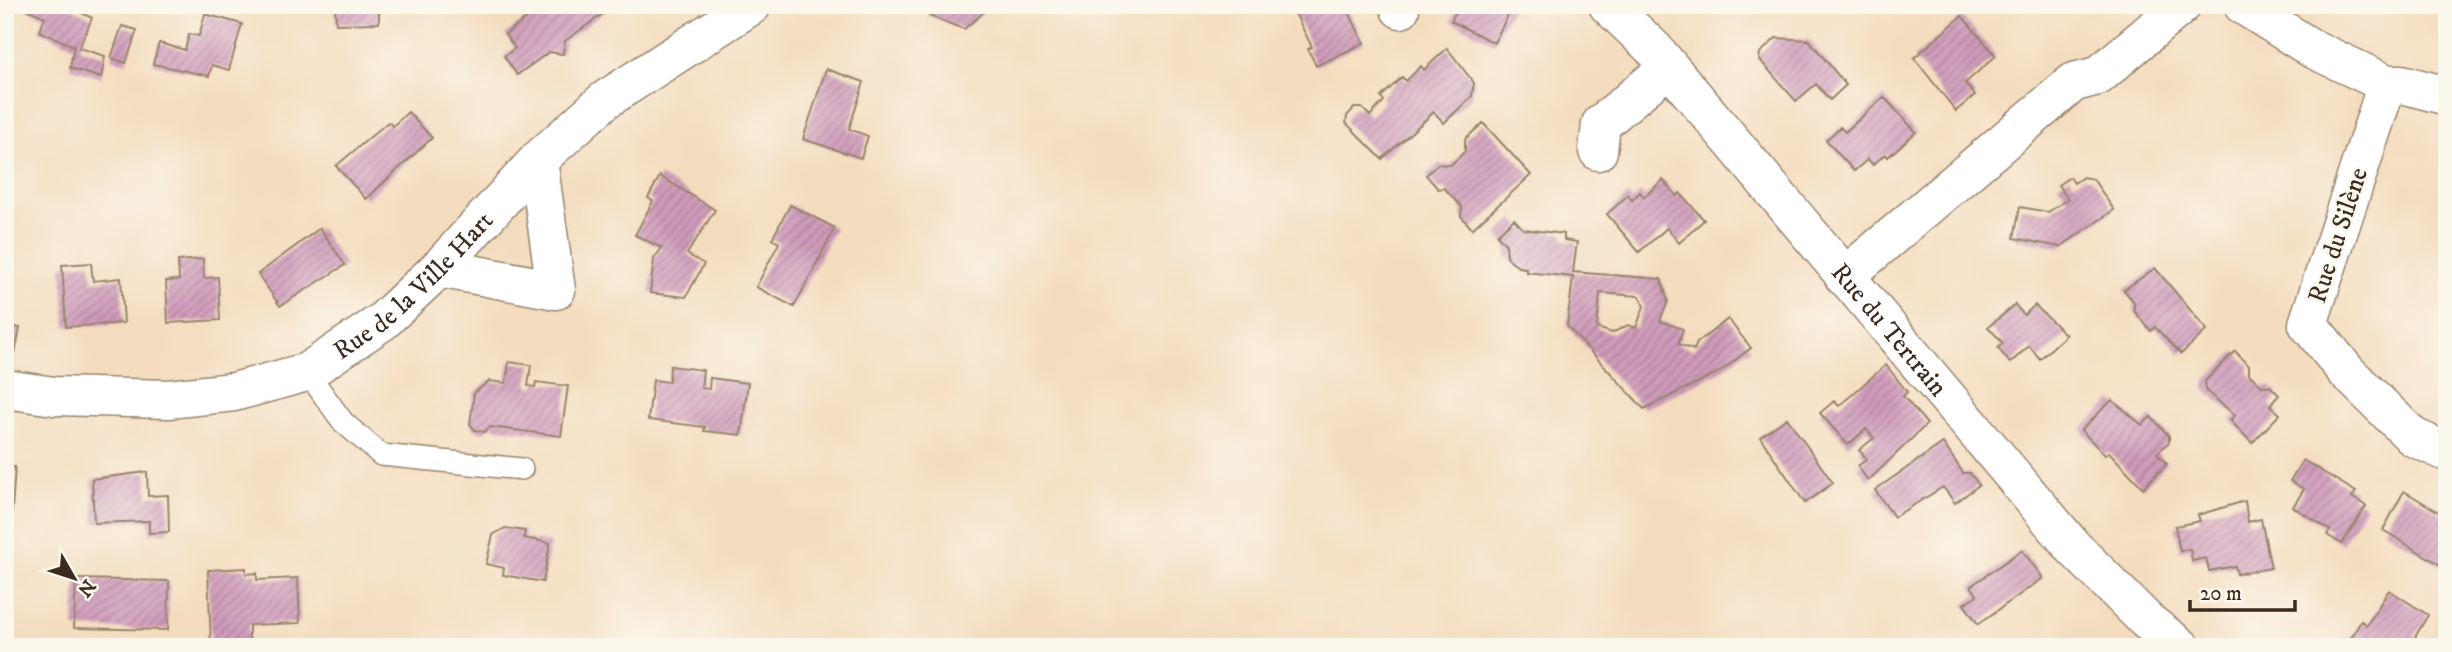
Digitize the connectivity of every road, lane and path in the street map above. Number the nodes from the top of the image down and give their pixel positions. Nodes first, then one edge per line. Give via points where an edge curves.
1 (752, 5) edge
2 (1608, 5) edge
3 (2182, 5) edge
4 (2243, 5) edge
5 (1669, 67) junction
6 (2387, 84) junction
7 (2447, 96) edge
8 (1592, 134) dead end
9 (538, 160) junction
10 (439, 268) junction
11 (1844, 277) junction
12 (307, 372) junction
13 (5, 389) edge
14 (2447, 452) edge
15 (522, 469) dead end
16 (2181, 647) edge

1 - 9 street, Rue de la Ville Hart via 605,100
2 - 5 street, Rue du Tertrain
3 - 11 street via 2098,76 2074,82
4 - 6 street via 2311,48
5 - 8 street
5 - 11 street, Rue du Tertrain
6 - 7 street
6 - 14 street, Rue du Silène via 2308,324 2346,371 2413,437
9 - 10 street, Rue de la Ville Hart
9 - 10 street via 556,290
10 - 12 street, Rue de la Ville Hart via 383,321
11 - 16 street, Rue du Tertrain via 2073,547 2147,621
12 - 13 street, Rue de la Ville Hart via 234,393 168,399 54,396
12 - 15 lane via 343,422 381,455

